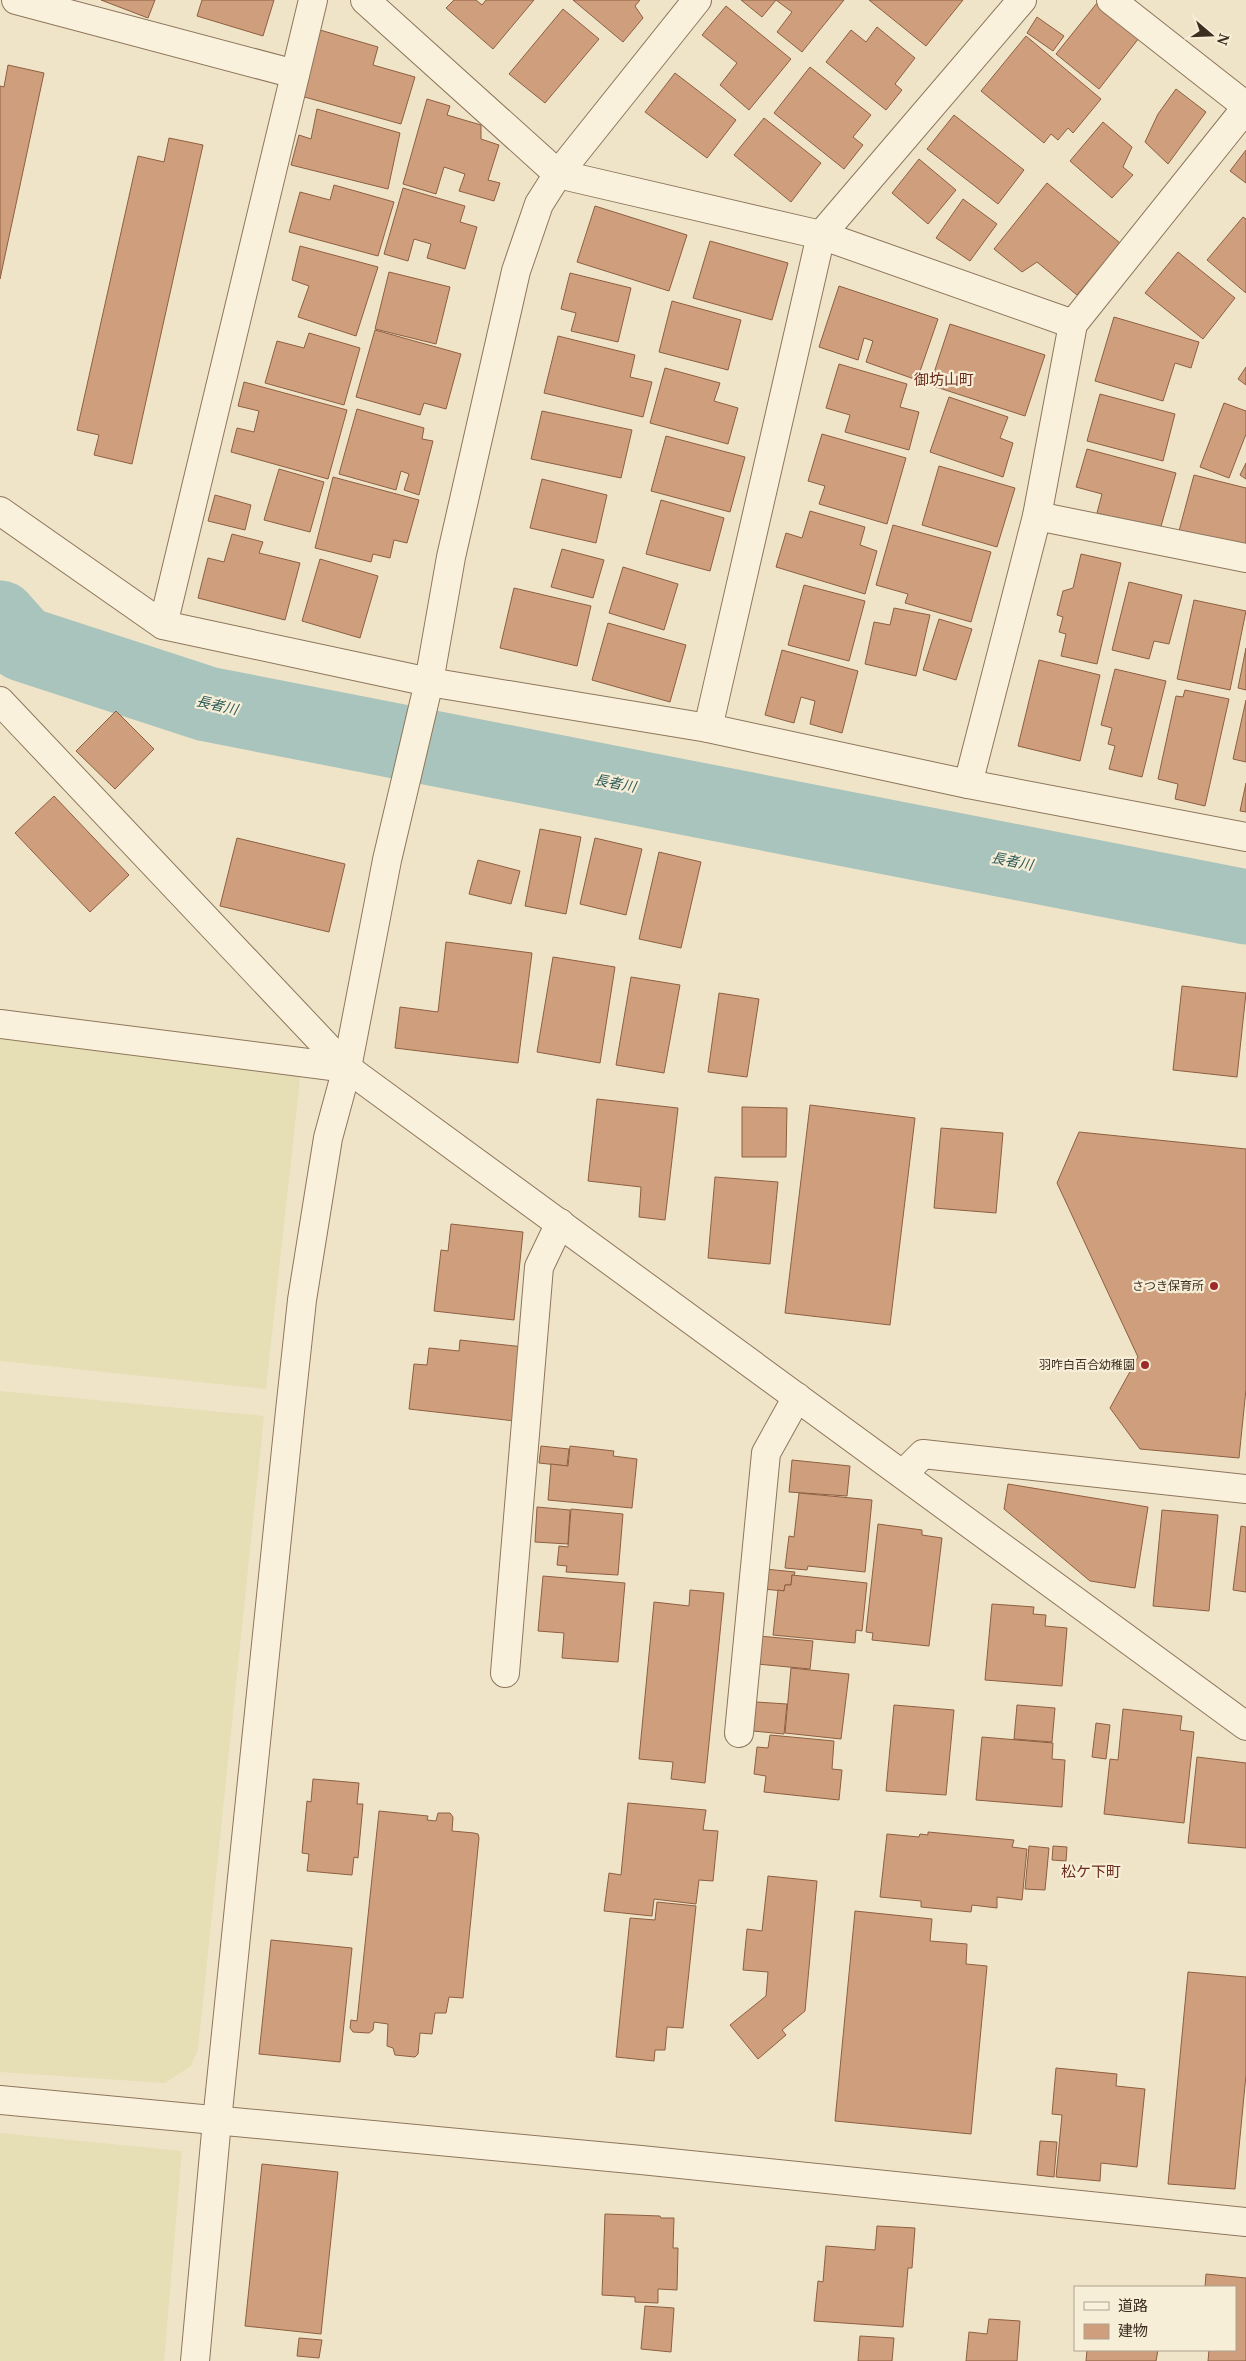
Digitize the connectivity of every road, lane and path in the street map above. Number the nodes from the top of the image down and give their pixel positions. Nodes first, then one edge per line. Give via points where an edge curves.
1 (16, 0) edge
2 (313, 0) edge
3 (365, 0) edge
4 (697, 0) edge
5 (1022, 0) edge
6 (1111, 0) edge
7 (295, 74) junction
8 (1246, 107) edge
9 (558, 174) junction
10 (821, 235) junction
11 (1073, 324) junction
12 (0, 511) edge
13 (1037, 516) junction
14 (1246, 558) edge
15 (163, 624) junction
16 (429, 682) junction
17 (0, 701) edge
18 (708, 728) junction
19 (968, 784) junction
20 (1246, 837) edge
21 (0, 1024) edge
22 (347, 1068) junction
23 (560, 1223) junction
24 (798, 1397) junction
25 (903, 1474) junction
26 (1246, 1489) edge
27 (505, 1673) dead end
28 (1246, 1726) edge
29 (739, 1733) dead end
30 (0, 2100) edge
31 (217, 2121) junction
32 (1246, 2222) edge
33 (194, 2361) edge

1 - 7 street
2 - 7 street
3 - 9 street
4 - 9 street
5 - 10 street
6 - 8 street
7 - 15 street
8 - 11 street
9 - 10 street
9 - 16 street via 539,204 516,271 450,557
10 - 11 street
10 - 18 street
11 - 13 street
12 - 15 street
13 - 14 street
13 - 19 street
15 - 16 street
16 - 18 street
16 - 22 street via 387,860
17 - 22 street
18 - 19 street
19 - 20 street
21 - 22 street
22 - 23 street
22 - 31 street via 328,1138 302,1300
23 - 24 street
23 - 27 street via 540,1267
24 - 25 street
24 - 29 street via 766,1453
25 - 26 street via 923,1454
25 - 28 street
30 - 31 street
31 - 32 street via 641,2160
31 - 33 street

